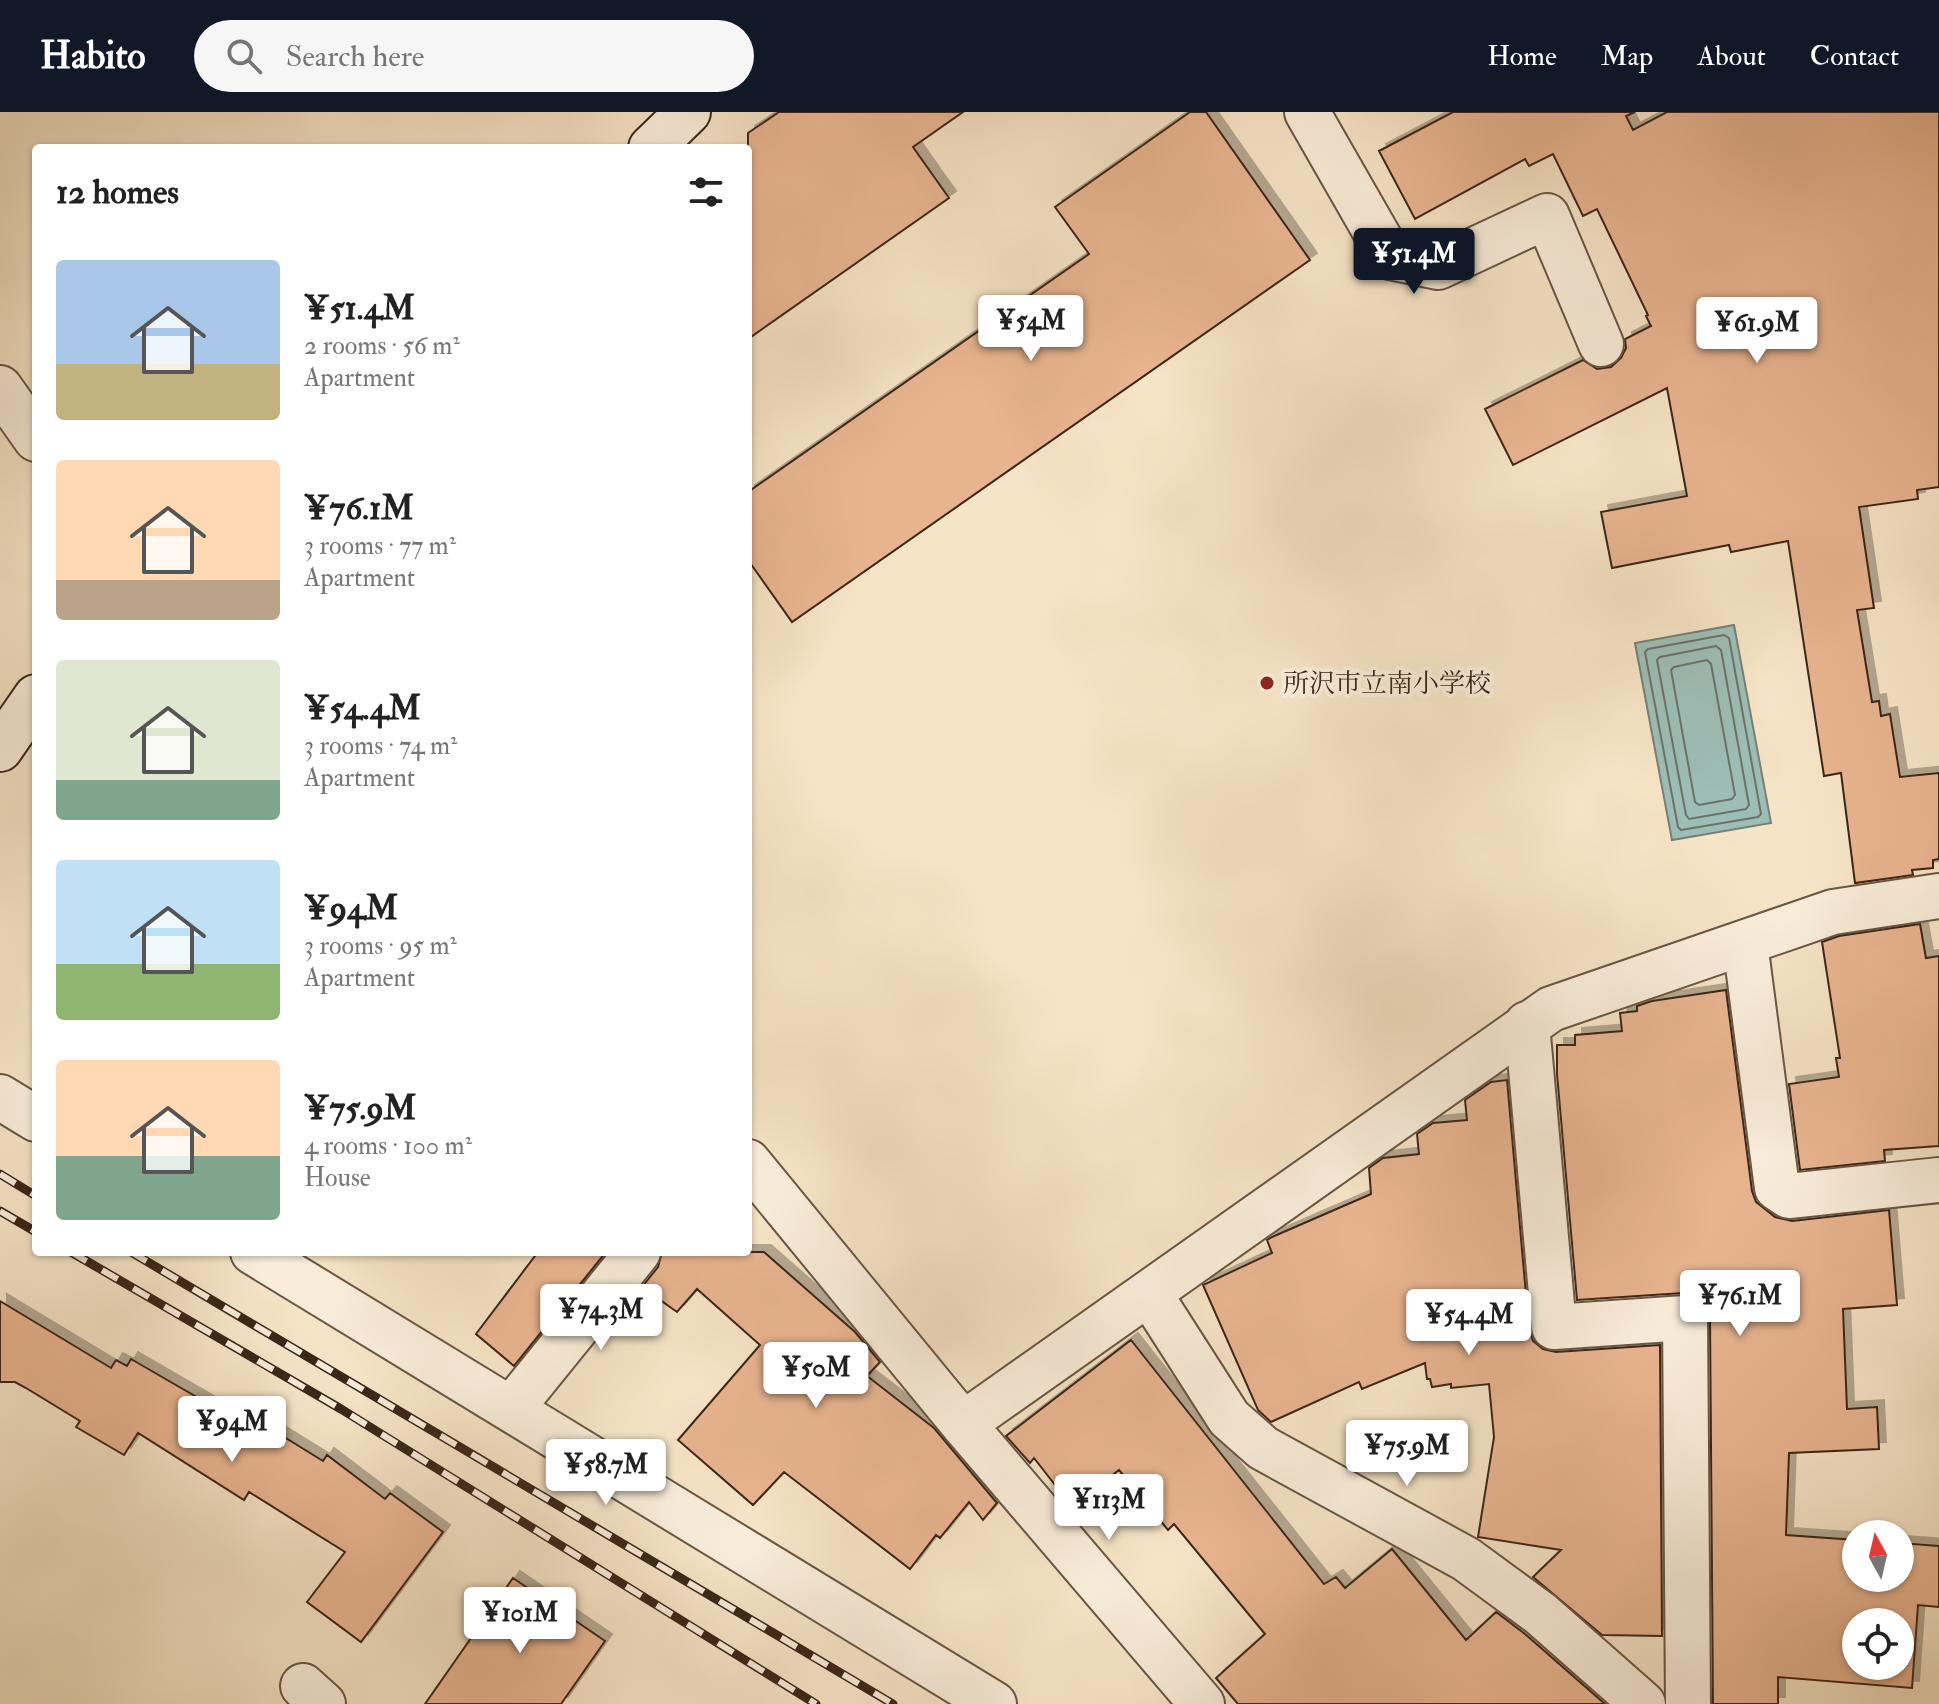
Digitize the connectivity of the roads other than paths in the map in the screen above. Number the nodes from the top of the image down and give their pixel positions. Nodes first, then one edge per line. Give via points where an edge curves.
1 (688, 112) edge
2 (1307, 112) edge
3 (655, 144) edge
4 (1601, 344) dead end
5 (0, 388) edge
6 (32, 433) edge
7 (32, 703) edge
8 (0, 749) edge
9 (1939, 896) edge
10 (1745, 943) junction
11 (1527, 1024) junction
12 (0, 1097) edge
13 (32, 1117) edge
14 (752, 1167) edge
15 (1939, 1180) edge
16 (260, 1256) edge
17 (635, 1256) edge
18 (1149, 1293) junction
19 (511, 1409) junction
20 (963, 1424) junction
21 (994, 1704) edge
22 (1202, 1704) edge
23 (1643, 1704) edge
24 (1688, 1704) edge

1 - 3 street
2 - 4 street via 1390,257 1438,267 1547,216
5 - 6 street
7 - 8 street
9 - 10 street via 1833,912
10 - 11 street via 1551,1009
10 - 15 street via 1777,1188 1789,1196
11 - 18 street
11 - 24 street via 1554,1327 1685,1318
12 - 13 street
14 - 20 street
16 - 19 street
17 - 19 street
18 - 20 street
18 - 23 street via 1229,1418 1263,1448 1466,1559 1541,1614
19 - 21 street
20 - 22 street

